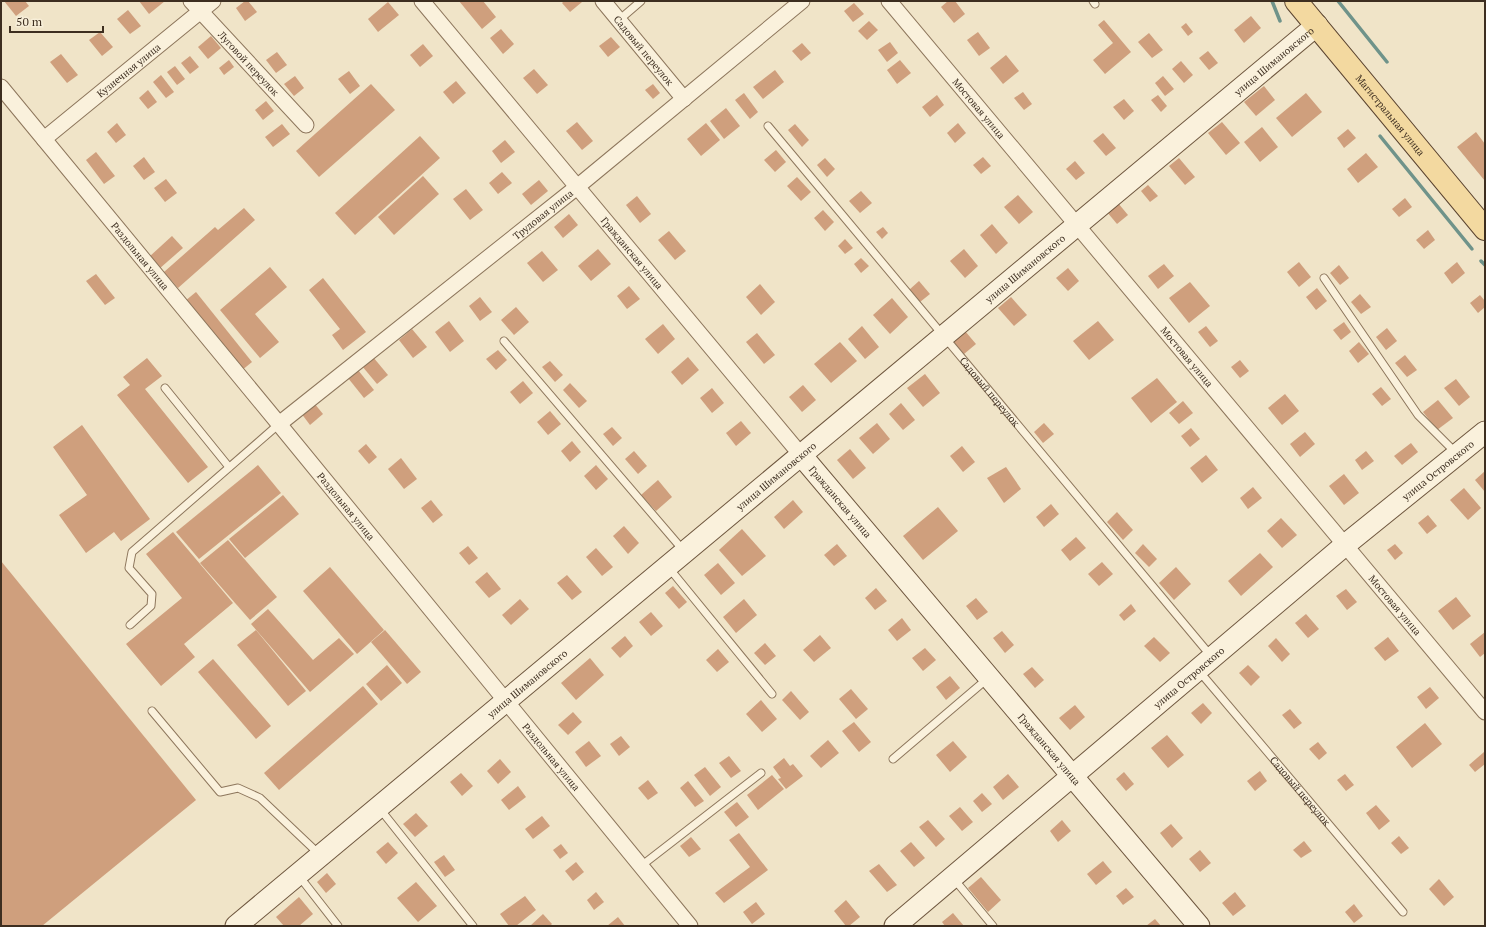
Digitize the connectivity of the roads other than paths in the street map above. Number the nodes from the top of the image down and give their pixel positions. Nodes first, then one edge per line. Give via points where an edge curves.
1 (213, 1) edge
2 (422, 1) edge
3 (603, 1) edge
4 (641, 1) edge
5 (802, 1) edge
6 (889, 1) edge
7 (1296, 1) edge
8 (196, 7) edge
9 (619, 20) junction
10 (1317, 25) junction
11 (1, 88) edge
12 (684, 99) junction
13 (306, 125) dead end
14 (768, 126) dead end
15 (44, 139) junction
16 (577, 187) junction
17 (1077, 225) junction
18 (1485, 229) edge
19 (1324, 278) dead end
20 (944, 336) junction
21 (504, 341) dead end
22 (165, 388) dead end
23 (279, 424) junction
24 (1485, 432) edge
25 (1458, 454) junction
26 (801, 455) junction
27 (229, 467) junction
28 (1345, 545) junction
29 (685, 552) junction
30 (668, 566) junction
31 (130, 625) dead end
32 (1205, 664) junction
33 (989, 678) junction
34 (772, 694) dead end
35 (506, 701) junction
36 (152, 711) dead end
37 (1485, 712) edge
38 (893, 759) dead end
39 (761, 773) dead end
40 (1072, 776) junction
41 (379, 807) junction
42 (320, 856) junction
43 (641, 866) junction
44 (297, 875) junction
45 (952, 878) junction
46 (1403, 912) dead end
47 (236, 926) edge
48 (338, 926) edge
49 (473, 926) edge
50 (690, 926) edge
51 (895, 926) edge
52 (993, 926) edge
53 (1199, 926) edge

1 - 8 street, Кузнечная улица
2 - 16 street, Гражданская улица
3 - 9 street, Садовый переулок
4 - 9 lane
5 - 12 street, Трудовая улица
6 - 17 street, Мостовая улица
7 - 10 main road, Магистральная улица
8 - 13 street, Луговой переулок
8 - 15 street, Кузнечная улица
9 - 12 street, Садовый переулок
10 - 17 street, улица Шимановского
10 - 18 main road, Магистральная улица
11 - 15 street, Раздольная улица
12 - 16 street, Трудовая улица
14 - 20 lane, Садовый переулок
15 - 23 street, Раздольная улица
16 - 23 street, Трудовая улица
16 - 26 street, Гражданская улица
17 - 20 street, улица Шимановского
17 - 28 street, Мостовая улица
19 - 25 lane via 1418,415
20 - 26 street, улица Шимановского
20 - 32 lane, Садовый переулок
21 - 29 lane
22 - 27 lane
23 - 27 lane
23 - 35 street, Раздольная улица
24 - 25 street, улица Островского
25 - 28 street, улица Островского
26 - 29 street, улица Шимановского
26 - 33 street, Гражданская улица
27 - 31 lane via 132,552 128,568 152,594 151,606
28 - 32 street, улица Островского
28 - 37 street, Мостовая улица
29 - 30 street, улица Шимановского
30 - 34 lane
30 - 35 street, улица Шимановского
32 - 40 street, улица Островского
32 - 46 lane, Садовый переулок
33 - 38 lane
33 - 40 street, Гражданская улица
35 - 41 street, улица Шимановского
35 - 43 street, Раздольная улица
36 - 42 lane via 220,792 238,788 260,798
39 - 43 lane
40 - 45 street, улица Островского
40 - 53 street, Гражданская улица
41 - 42 street, улица Шимановского
41 - 49 lane
42 - 44 street, улица Шимановского
43 - 50 street, Раздольная улица
44 - 47 street, улица Шимановского
44 - 48 lane
45 - 51 street, улица Островского
45 - 52 lane

